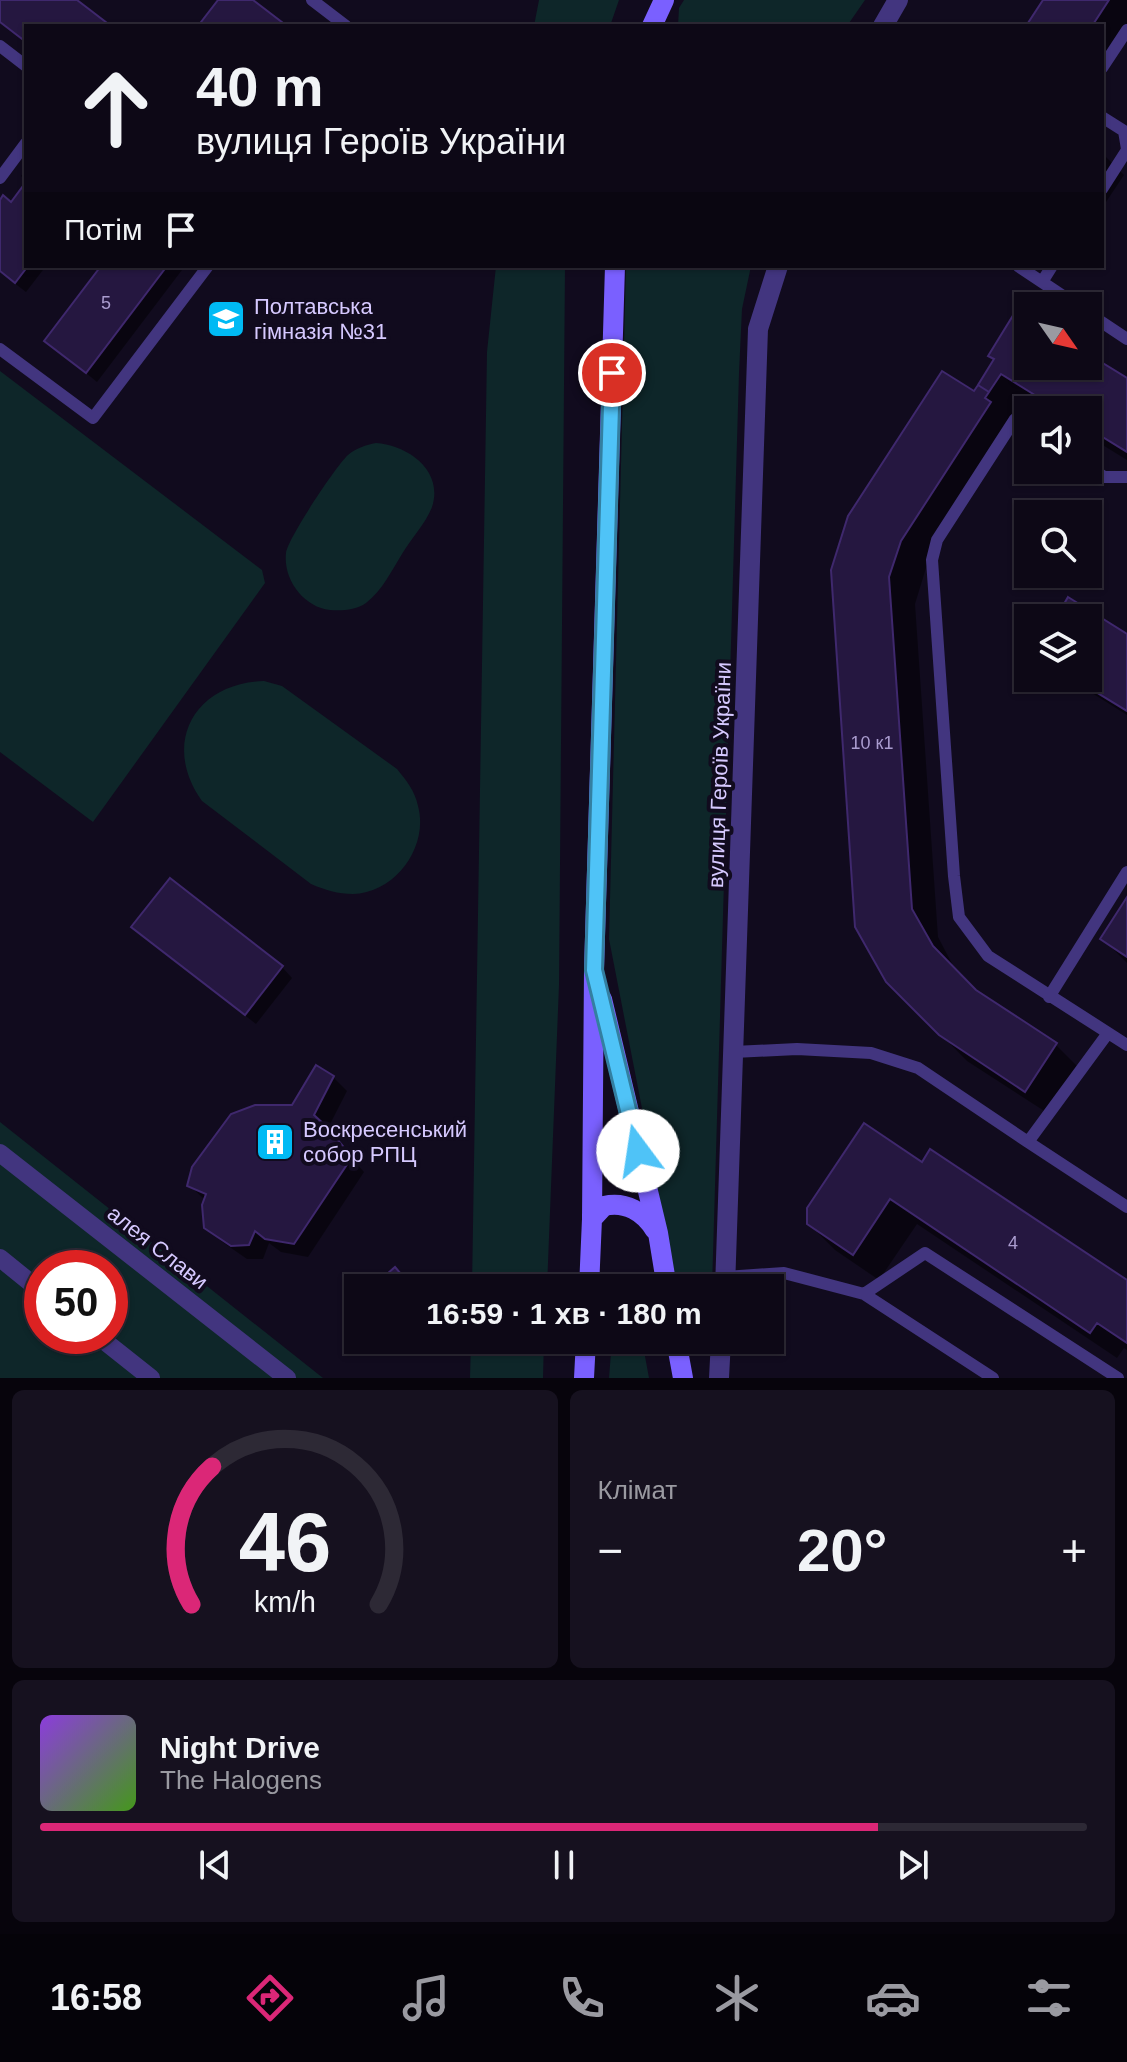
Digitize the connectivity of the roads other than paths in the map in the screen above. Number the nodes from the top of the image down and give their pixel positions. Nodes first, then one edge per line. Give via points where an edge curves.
1 (312, 0) edge
2 (664, 0) edge
3 (898, 0) edge
4 (343, 24) edge
5 (653, 24) edge
6 (884, 24) edge
7 (1127, 30) edge
8 (0, 46) edge
9 (24, 64) edge
10 (1104, 65) edge
11 (1104, 118) edge
12 (24, 146) edge
13 (1127, 149) edge
14 (0, 178) edge
15 (1104, 186) edge
16 (206, 268) edge
17 (615, 268) edge
18 (777, 268) edge
19 (1021, 268) edge
20 (1051, 268) edge
21 (1042, 282) junction
22 (1057, 292) edge
23 (1102, 322) edge
24 (1127, 339) edge
25 (0, 349) edge
26 (1014, 421) edge
27 (1102, 476) edge
28 (1127, 477) edge
29 (1127, 872) edge
30 (594, 970) junction
31 (1049, 997) junction
32 (1108, 1033) junction
33 (1127, 1045) edge
34 (734, 1052) junction
35 (1028, 1142) junction
36 (0, 1153) edge
37 (1127, 1207) edge
38 (592, 1219) junction
39 (658, 1233) junction
40 (0, 1258) edge
41 (590, 1274) edge
42 (665, 1274) edge
43 (725, 1274) edge
44 (777, 1274) edge
45 (24, 1277) edge
46 (864, 1294) junction
47 (121, 1354) edge
48 (585, 1354) edge
49 (679, 1354) edge
50 (720, 1354) edge
51 (151, 1378) edge
52 (287, 1378) edge
53 (584, 1378) edge
54 (683, 1378) edge
55 (719, 1378) edge
56 (993, 1378) edge
57 (1118, 1378) edge

1 - 4 lane
2 - 5 main road
3 - 6 street
7 - 10 lane
8 - 9 lane
11 - 13 lane via 1124,131
12 - 14 lane
13 - 15 lane
16 - 25 lane via 93,418
17 - 30 main road
18 - 34 street, вулиця Героїв України via 758,329
19 - 21 lane
20 - 21 lane
21 - 22 lane
23 - 24 lane
26 - 31 lane via 937,540 932,560 959,917 988,956
27 - 28 lane
29 - 31 lane
30 - 38 main road
30 - 39 main road
31 - 32 lane
32 - 33 lane
32 - 35 lane
34 - 35 lane via 871,1053 918,1068
34 - 43 street, вулиця Героїв України
35 - 37 lane
36 - 52 street, алея Слави
38 - 39 main road via 604,1206 625,1205 647,1218
38 - 41 main road
39 - 42 main road
40 - 45 street
44 - 46 lane
46 - 56 lane
46 - 57 lane via 925,1253
47 - 51 street
48 - 53 main road
49 - 54 main road
50 - 55 street

